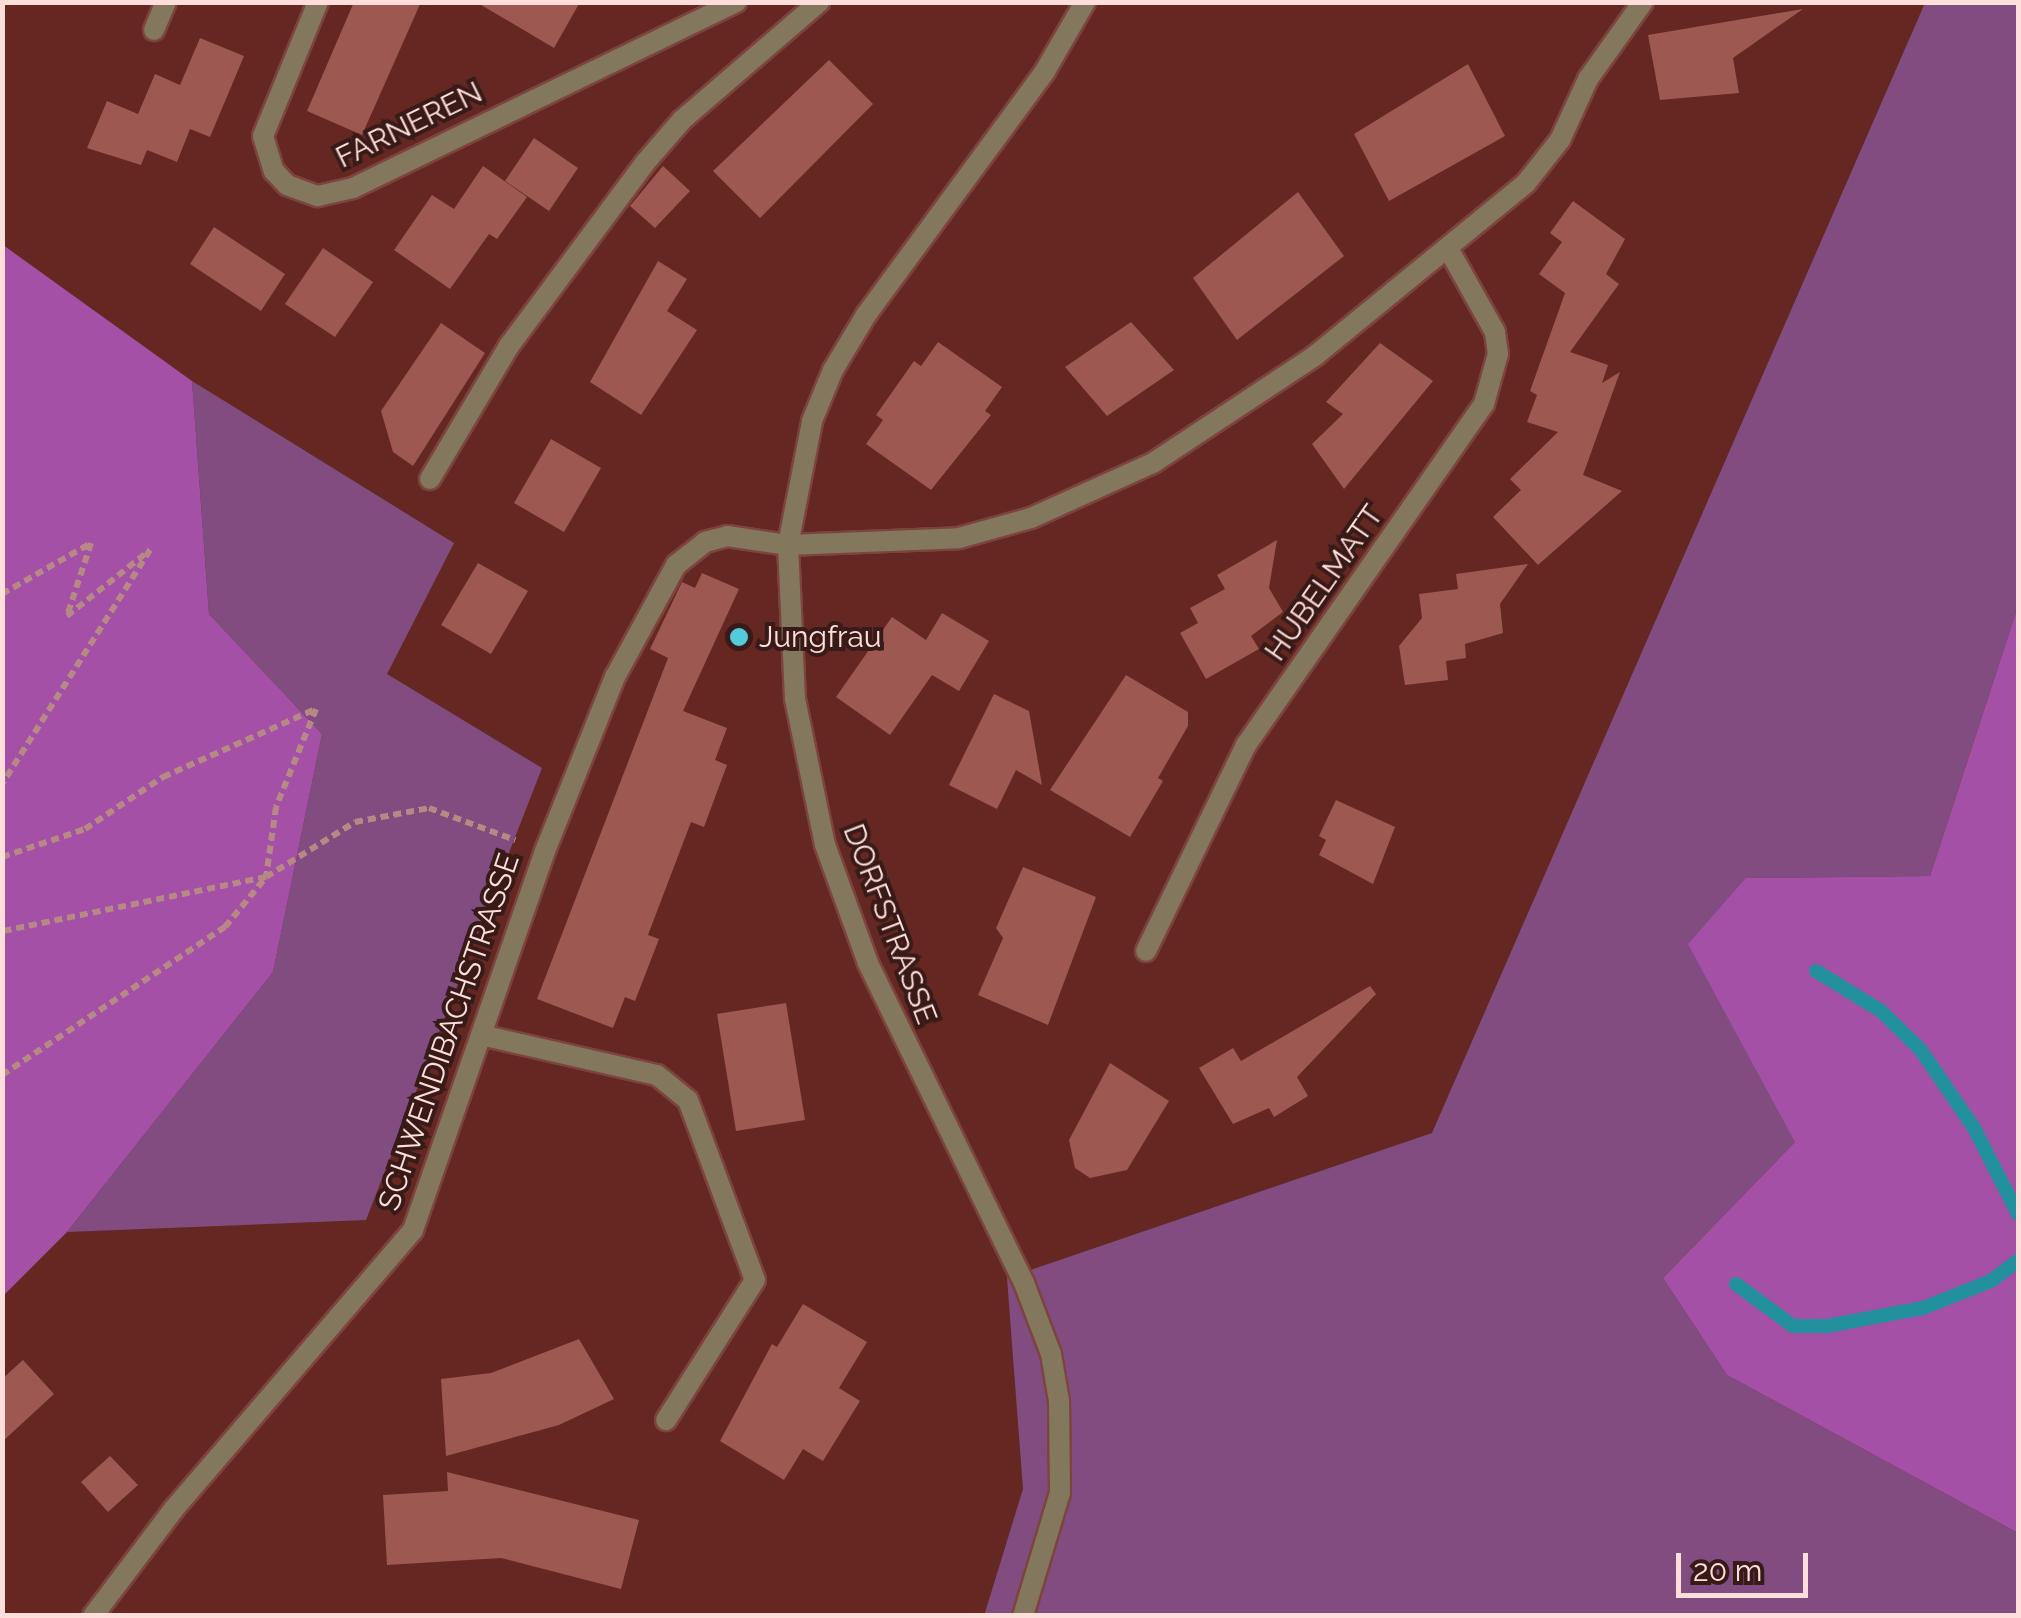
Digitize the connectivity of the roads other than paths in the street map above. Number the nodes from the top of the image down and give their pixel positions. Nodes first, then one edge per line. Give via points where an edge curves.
1 (166, 2) edge
2 (318, 2) edge
3 (736, 2) edge
4 (818, 2) edge
5 (1085, 2) edge
6 (1643, 2) edge
7 (154, 30) dead end
8 (1448, 250) junction
9 (430, 479) dead end
10 (788, 544) junction
11 (1146, 951) dead end
12 (480, 1035) junction
13 (666, 1420) dead end
14 (93, 1616) edge
15 (1023, 1616) edge

1 - 7 street
2 - 3 street, FARNEREN via 263,136 274,171 288,185 318,196 353,188
4 - 9 street via 682,120 633,178 510,346
5 - 10 street, DORFSTRASSE via 1045,70 833,370 812,421
6 - 8 street via 1588,78 1560,140 1526,183
8 - 10 street via 1206,432 1073,499 958,538
8 - 11 street, HUBELMATT via 1495,332 1498,354 1484,404 1246,745
10 - 12 street, SCHWENDIBACHSTRASSE via 727,536 705,542 676,564 615,677
10 - 15 street, DORFSTRASSE via 795,699 825,845 876,981 1024,1282 1052,1354 1060,1493
12 - 13 street via 657,1075 688,1100 755,1280
12 - 14 street, SCHWENDIBACHSTRASSE via 413,1230 174,1508

